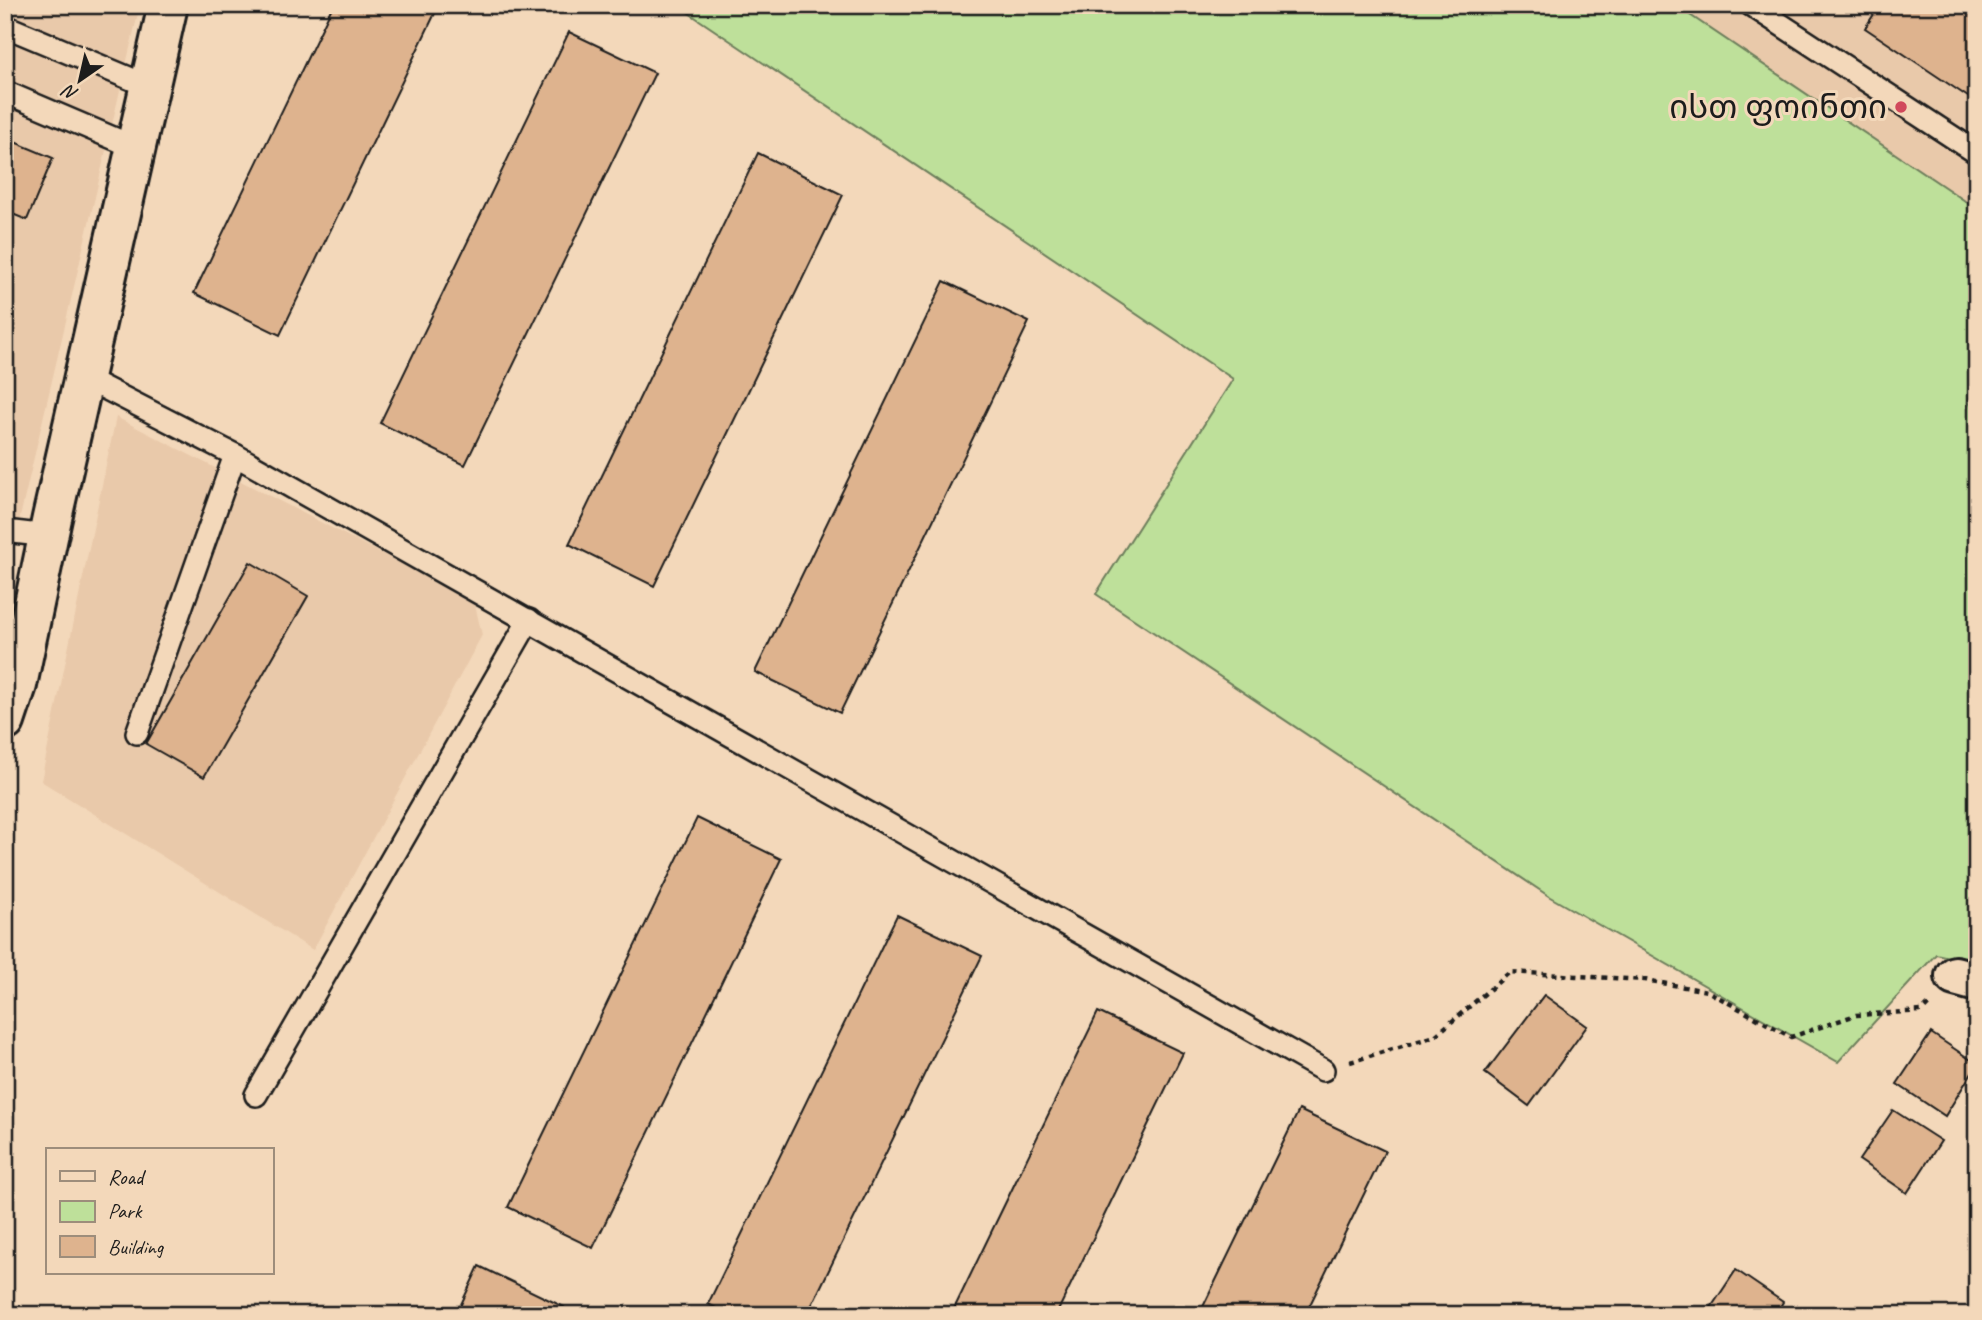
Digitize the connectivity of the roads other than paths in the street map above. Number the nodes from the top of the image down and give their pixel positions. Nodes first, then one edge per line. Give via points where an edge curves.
1 (168, 5) edge
2 (1751, 5) edge
3 (5, 26) edge
4 (148, 86) junction
5 (5, 92) edge
6 (134, 147) junction
7 (1977, 153) edge
8 (83, 377) junction
9 (235, 454) junction
10 (5, 531) edge
11 (48, 536) junction
12 (529, 620) junction
13 (5, 722) edge
14 (137, 733) dead end
15 (1323, 1070) road end
16 (256, 1095) dead end

1 - 4 street
2 - 7 lane
3 - 4 lane
4 - 6 street
5 - 6 lane
6 - 8 street
8 - 9 lane
8 - 11 street
9 - 12 lane
9 - 14 lane
10 - 11 lane
11 - 13 street
12 - 15 lane
12 - 16 lane

